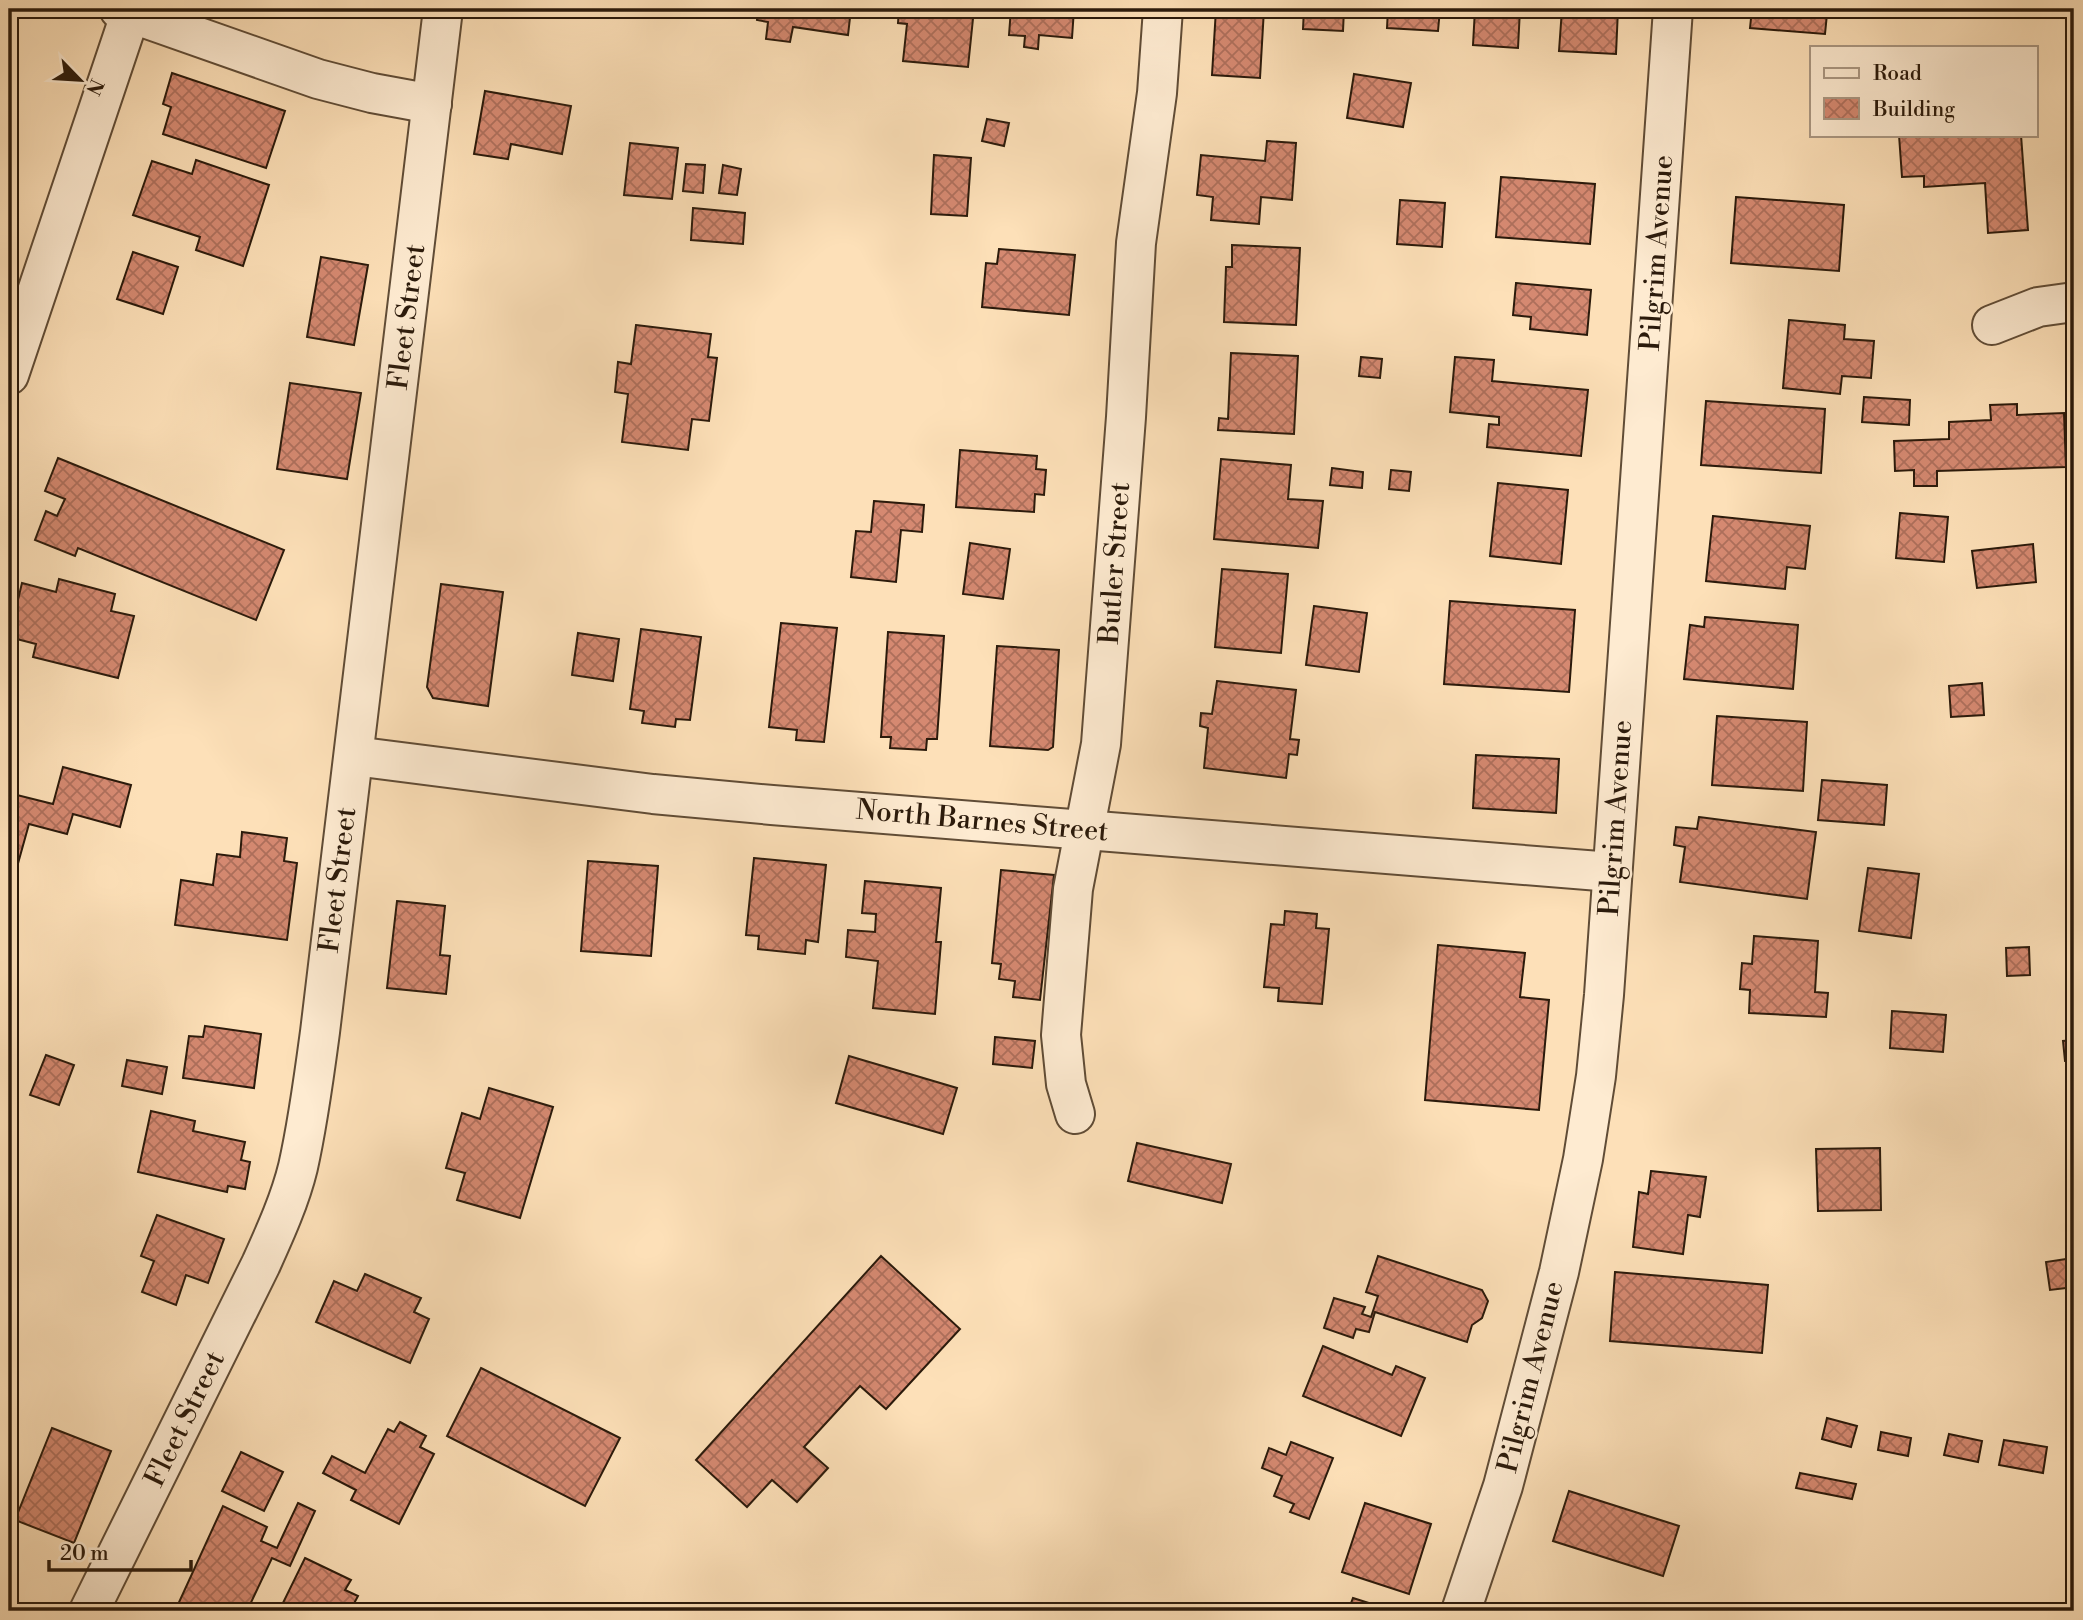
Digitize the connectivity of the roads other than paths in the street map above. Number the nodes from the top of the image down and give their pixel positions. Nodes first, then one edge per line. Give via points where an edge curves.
1 (443, 9) edge
2 (1163, 9) edge
3 (1673, 9) edge
4 (127, 10) edge
5 (432, 104) junction
6 (2074, 302) edge
7 (1993, 325) dead end
8 (9, 375) edge
9 (354, 756) junction
10 (1085, 830) junction
11 (1612, 872) junction
12 (1075, 1114) dead end
13 (89, 1611) edge
14 (1461, 1611) edge

1 - 5 street, Fleet Street
2 - 10 street, Butler Street via 1157,93 1136,243 1101,744
3 - 11 street, Pilgrim Avenue
4 - 5 street via 318,79
4 - 8 street
5 - 9 street, Fleet Street
6 - 7 street via 2038,306
9 - 10 street, North Barnes Street via 666,795
9 - 13 street, Fleet Street via 309,1109 293,1182 261,1264
10 - 11 street, North Barnes Street
10 - 12 street, Butler Street via 1073,889 1061,1035 1066,1084
11 - 14 street, Pilgrim Avenue via 1596,1076 1575,1199 1510,1461

